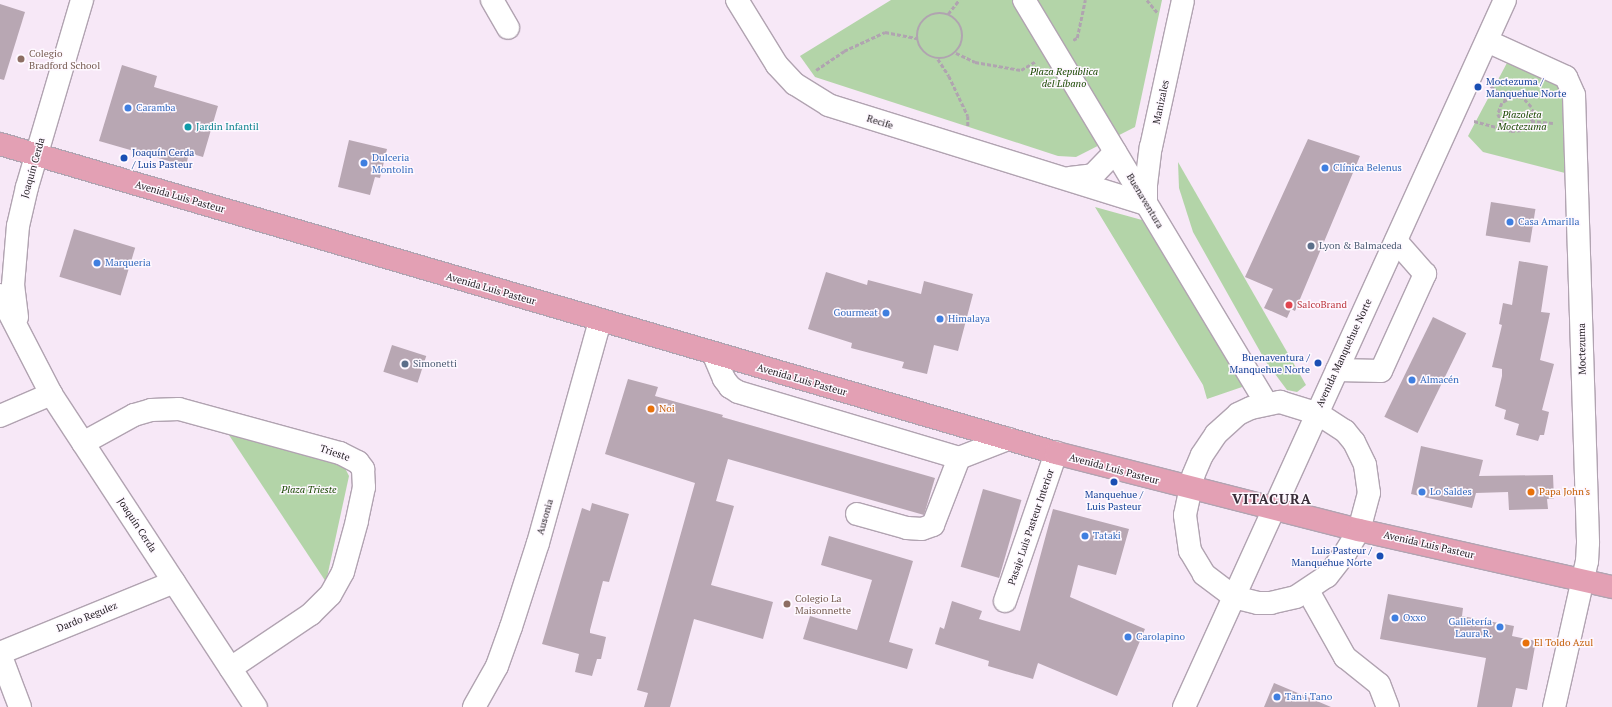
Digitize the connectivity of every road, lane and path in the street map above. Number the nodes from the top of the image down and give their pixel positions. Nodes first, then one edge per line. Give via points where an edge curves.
1 (82, 0) edge
2 (492, 0) edge
3 (737, 0) edge
4 (959, 0) edge
5 (1024, 0) edge
6 (1086, 0) edge
7 (1183, 0) edge
8 (1505, 0) edge
9 (948, 14) junction
10 (508, 28) dead end
11 (917, 38) junction
12 (1487, 41) junction
13 (1054, 50) junction
14 (956, 53) junction
15 (938, 59) junction
16 (795, 84) junction
17 (1489, 85) dead end
18 (1506, 99) junction
19 (1489, 126) dead end
20 (1505, 128) junction
21 (0, 144) edge
22 (969, 149) junction
23 (1115, 152) junction
24 (37, 155) junction
25 (1069, 178) junction
26 (1146, 204) junction
27 (1396, 241) junction
28 (0, 295) edge
29 (600, 321) junction
30 (22, 340) junction
31 (713, 353) junction
32 (1337, 370) junction
33 (51, 394) junction
34 (1266, 403) junction
35 (1317, 413) junction
36 (0, 416) edge
37 (1008, 439) junction
38 (83, 443) junction
39 (1056, 453) junction
40 (959, 458) junction
41 (1190, 489) junction
42 (1274, 509) junction
43 (857, 514) dead end
44 (1360, 530) junction
45 (1582, 580) junction
46 (174, 582) junction
47 (1612, 587) edge
48 (1308, 592) junction
49 (1234, 597) junction
50 (1006, 600) dead end
51 (0, 654) edge
52 (231, 668) junction
53 (20, 707) edge
54 (256, 707) edge
55 (474, 707) edge
56 (1184, 707) edge
57 (1388, 707) edge
58 (1554, 707) edge

1 - 24 street, Joaquín Cerda
2 - 10 street
3 - 16 street, Recife via 777,65
4 - 9 path
5 - 13 street, Buenaventura
6 - 13 path via 1077,38
7 - 26 street, Manizales via 1151,147
8 - 12 street, Avenida Manquehue Norte
9 - 11 path via 933,13 926,17 920,23
9 - 14 path via 960,24 962,31 963,39
11 - 15 path via 926,54
11 - 16 path via 886,32 844,51
12 - 27 street, Avenida Manquehue Norte
12 - 45 street, Moctezuma via 1559,73 1566,77 1573,88 1588,543
13 - 14 path via 1021,70 975,62
13 - 23 street, Buenaventura
14 - 15 path
15 - 22 path via 968,116
16 - 22 street, Recife via 815,99 844,111
17 - 18 path
18 - 20 path via 1498,114
18 - 20 path via 1523,98 1532,107 1533,113 1531,121 1523,130 1511,131
19 - 20 path
21 - 24 main road, Avenida Luis Pasteur
22 - 25 street, Recife
23 - 25 street, Recife via 1093,175
23 - 26 street, Buenaventura
24 - 29 main road, Avenida Luis Pasteur
24 - 30 street, Joaquín Cerda via 27,187 15,245 13,284
25 - 26 street, Recife
26 - 34 street, Buenaventura
27 - 32 street, Avenida Manquehue Norte
27 - 32 street via 1426,274 1381,371
28 - 30 street, Joaquín Cerda
29 - 31 main road, Avenida Luis Pasteur
29 - 55 street, Ausonia via 538,543 511,627 497,666
30 - 33 street, Joaquín Cerda
31 - 37 main road, Avenida Luis Pasteur
31 - 40 street via 724,380 738,392
32 - 35 street, Avenida Manquehue Norte
33 - 36 street
33 - 38 street, Joaquín Cerda
34 - 35 street via 1295,405
34 - 41 street via 1238,414 1216,434 1202,455
35 - 42 street, Avenida Manquehue Norte
35 - 44 street via 1345,431 1354,442 1365,465 1369,493
37 - 39 main road, Avenida Luis Pasteur
37 - 40 street
38 - 46 street, Joaquín Cerda
38 - 52 street, Trieste via 134,415 151,410 179,410 340,452 358,462 363,469 364,487 357,521 343,572 330,595 311,614
39 - 41 main road, Avenida Luis Pasteur
39 - 50 street, Pasaje Luis Pasteur Interior
40 - 43 street via 933,525 922,529 907,528
41 - 42 main road, Avenida Luis Pasteur
41 - 49 street via 1185,515 1190,551 1204,574
42 - 44 main road, Avenida Luis Pasteur
42 - 49 street, Avenida Manquehue Norte
44 - 45 main road, Avenida Luis Pasteur
44 - 48 street via 1340,562
45 - 47 main road, Avenida Luis Pasteur
45 - 58 street, Moctezuma
46 - 51 street, Dardo Regulez
46 - 52 street, Joaquín Cerda
48 - 49 street via 1272,603
48 - 57 street via 1345,657 1380,684
49 - 56 street, Avenida Manquehue Norte
51 - 53 street
52 - 54 street, Joaquín Cerda

